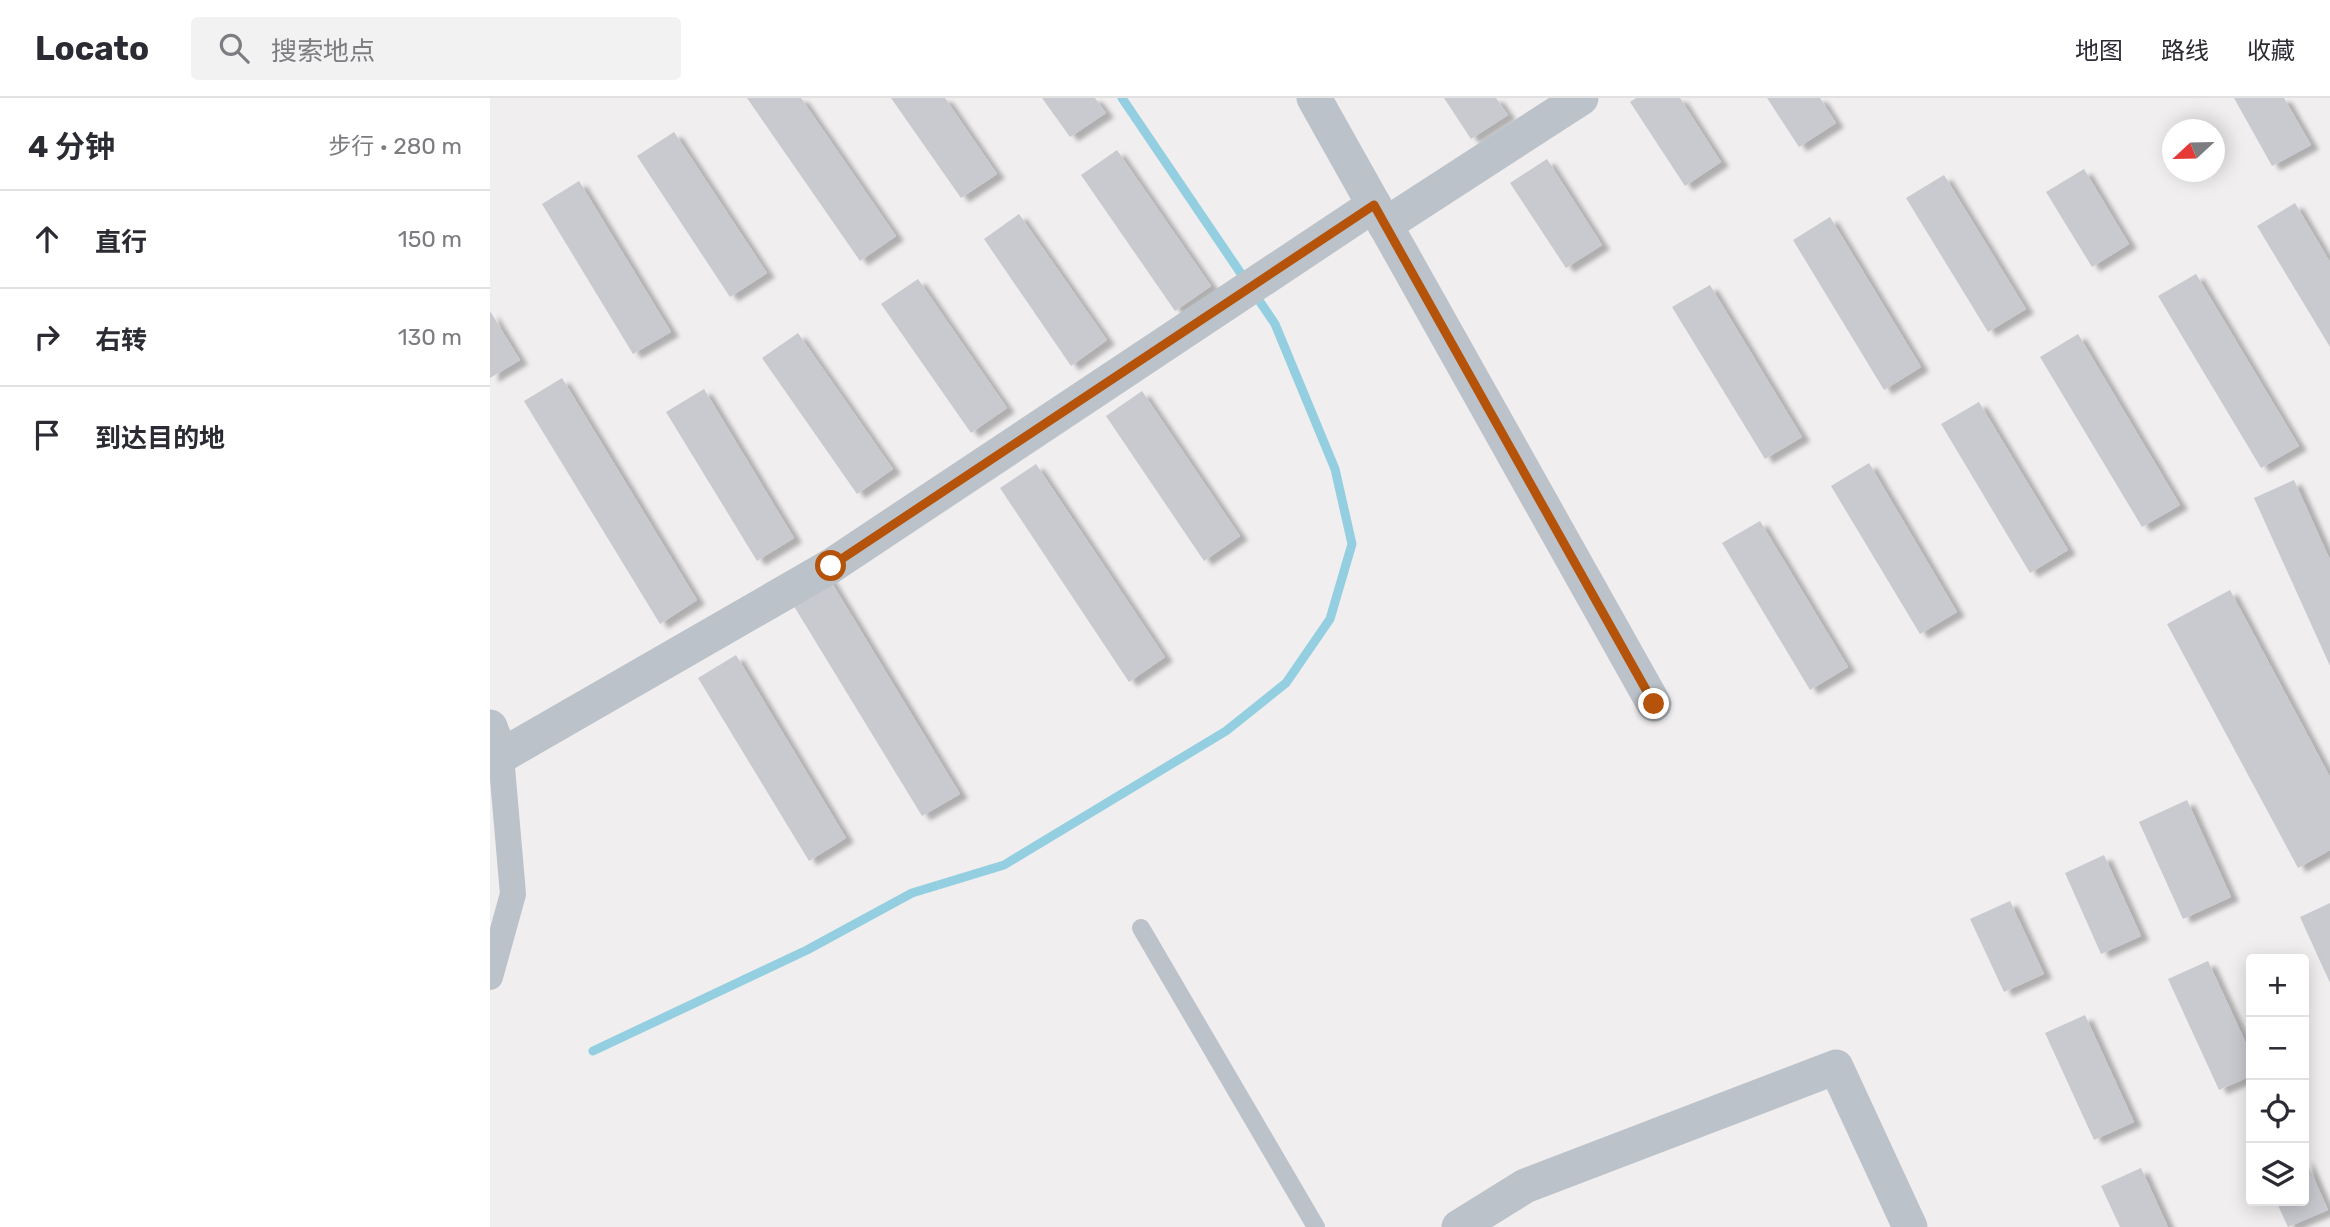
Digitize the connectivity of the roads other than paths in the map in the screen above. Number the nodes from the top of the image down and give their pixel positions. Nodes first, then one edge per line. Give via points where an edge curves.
1 (1314, 98) edge
2 (1581, 98) edge
3 (1379, 215) junction
4 (1654, 704) dead end
5 (496, 741) edge
6 (1141, 928) dead end
7 (490, 977) edge
8 (1316, 1227) edge
9 (1460, 1227) edge
10 (1910, 1227) edge

1 - 3 street
2 - 3 street
3 - 4 street
3 - 5 street via 831,566
5 - 7 street via 513,894
6 - 8 lane
9 - 10 street via 1525,1186 1836,1067

